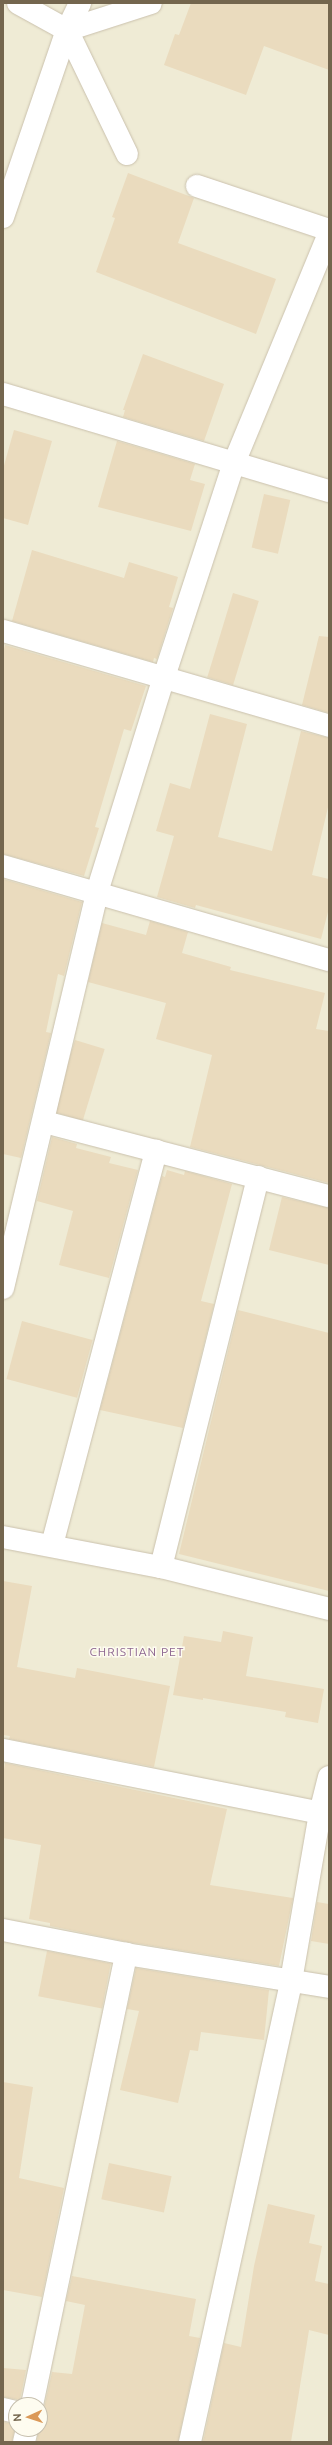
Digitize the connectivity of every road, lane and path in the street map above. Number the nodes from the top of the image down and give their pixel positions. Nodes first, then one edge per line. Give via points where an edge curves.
1 (18, 3) edge
2 (80, 3) edge
3 (151, 3) edge
4 (67, 30) junction
5 (127, 154) dead end
6 (197, 186) dead end
7 (7, 191) edge
8 (3, 217) edge
9 (329, 230) edge
10 (329, 234) edge
11 (3, 394) edge
12 (234, 463) junction
13 (329, 491) edge
14 (3, 631) edge
15 (164, 677) junction
16 (329, 726) edge
17 (3, 866) edge
18 (97, 892) junction
19 (329, 960) edge
20 (44, 1122) junction
21 (156, 1150) junction
22 (258, 1177) junction
23 (329, 1196) edge
24 (3, 1288) edge
25 (3, 1537) edge
26 (52, 1545) junction
27 (161, 1567) junction
28 (329, 1609) edge
29 (3, 1750) edge
30 (329, 1777) edge
31 (320, 1813) junction
32 (3, 1930) edge
33 (126, 1954) junction
34 (290, 1981) junction
35 (329, 1987) edge
36 (34, 2397) edge
37 (190, 2442) edge

1 - 4 street
2 - 4 street
3 - 4 street
4 - 5 street
4 - 7 street
6 - 9 street
7 - 8 street
10 - 12 street
11 - 12 street
12 - 13 street
12 - 15 street
14 - 15 street
15 - 16 street
15 - 18 street
17 - 18 street
18 - 19 street
18 - 20 street
20 - 21 street
20 - 24 street
21 - 22 street
21 - 26 street
22 - 23 street
22 - 27 street
25 - 26 street
26 - 27 street
27 - 28 street
29 - 31 street
30 - 31 street
31 - 34 street
32 - 33 street
33 - 34 street
33 - 36 street
34 - 35 street
34 - 37 street

